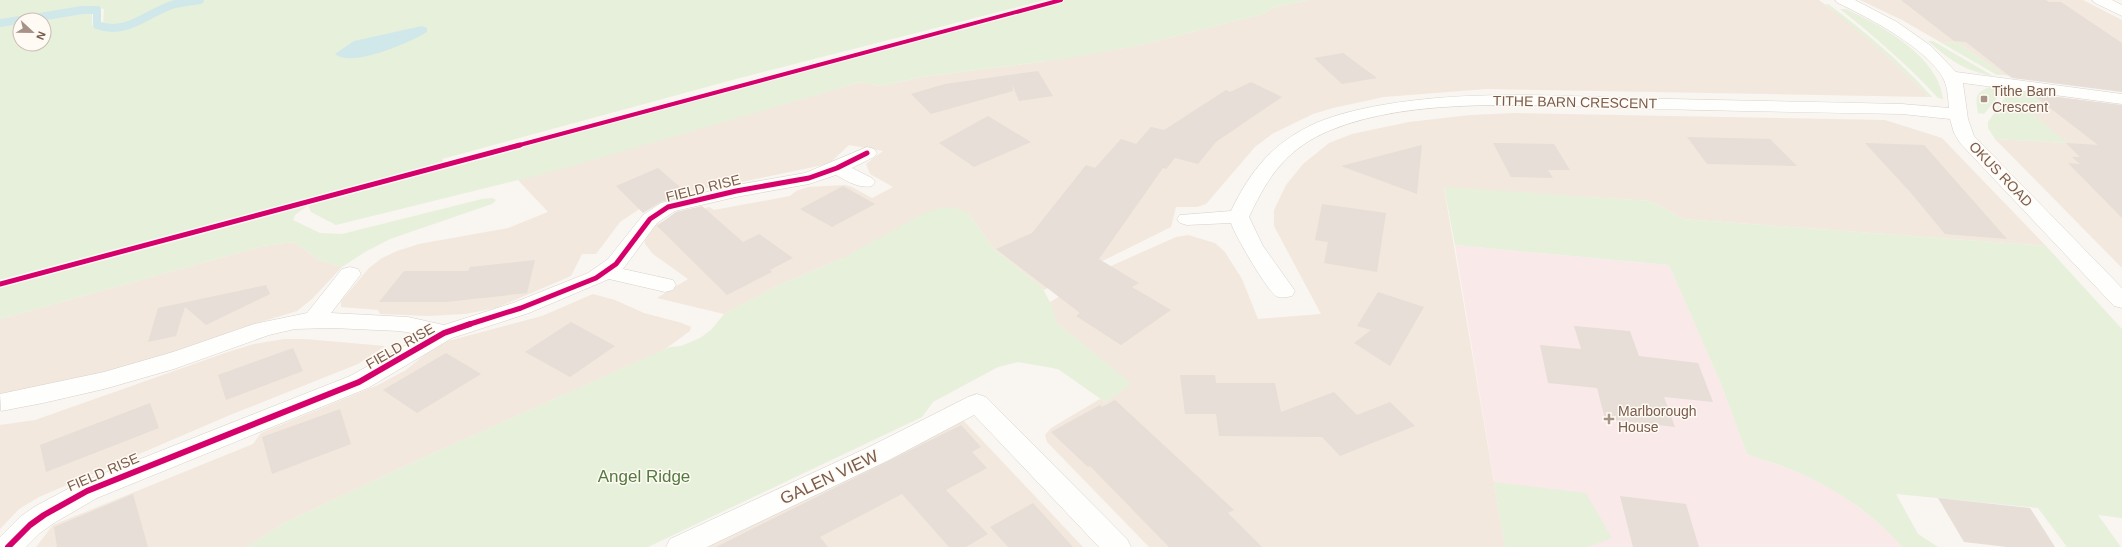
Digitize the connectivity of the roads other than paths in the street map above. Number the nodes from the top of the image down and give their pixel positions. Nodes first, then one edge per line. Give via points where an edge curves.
1 (1843, 0) edge
2 (2100, 0) edge
3 (2122, 11) edge
4 (1950, 76) junction
5 (2122, 99) edge
6 (1958, 114) junction
7 (867, 153) dead end
8 (837, 168) junction
9 (865, 182) dead end
10 (1239, 217) junction
11 (1187, 219) dead end
12 (607, 272) junction
13 (350, 274) dead end
14 (665, 285) dead end
15 (1284, 291) dead end
16 (2122, 301) edge
17 (313, 321) junction
18 (444, 333) junction
19 (1, 402) dead end
20 (8, 547) edge
21 (680, 547) edge
22 (1117, 547) edge

1 - 4 street, OKUS ROAD via 1904,32 1923,46
2 - 3 street
4 - 5 street
4 - 6 street, OKUS ROAD via 1957,96
6 - 10 street, TITHE BARN CRESCENT via 1902,109 1497,100 1395,108 1356,116 1318,129 1289,145 1268,166 1255,184
6 - 16 street, OKUS ROAD via 1967,139
7 - 8 street, FIELD RISE
8 - 9 street
8 - 12 street, FIELD RISE via 809,178 729,192 668,207 650,219
10 - 11 street
10 - 15 street via 1249,241
12 - 14 street
12 - 18 street, FIELD RISE via 561,293
13 - 17 street
17 - 18 street, FIELD RISE via 405,324
17 - 19 street, FIELD RISE via 294,322 254,333 88,386
18 - 20 street, FIELD RISE via 359,382 87,491 44,515
21 - 22 street, GALEN VIEW via 880,453 977,403

